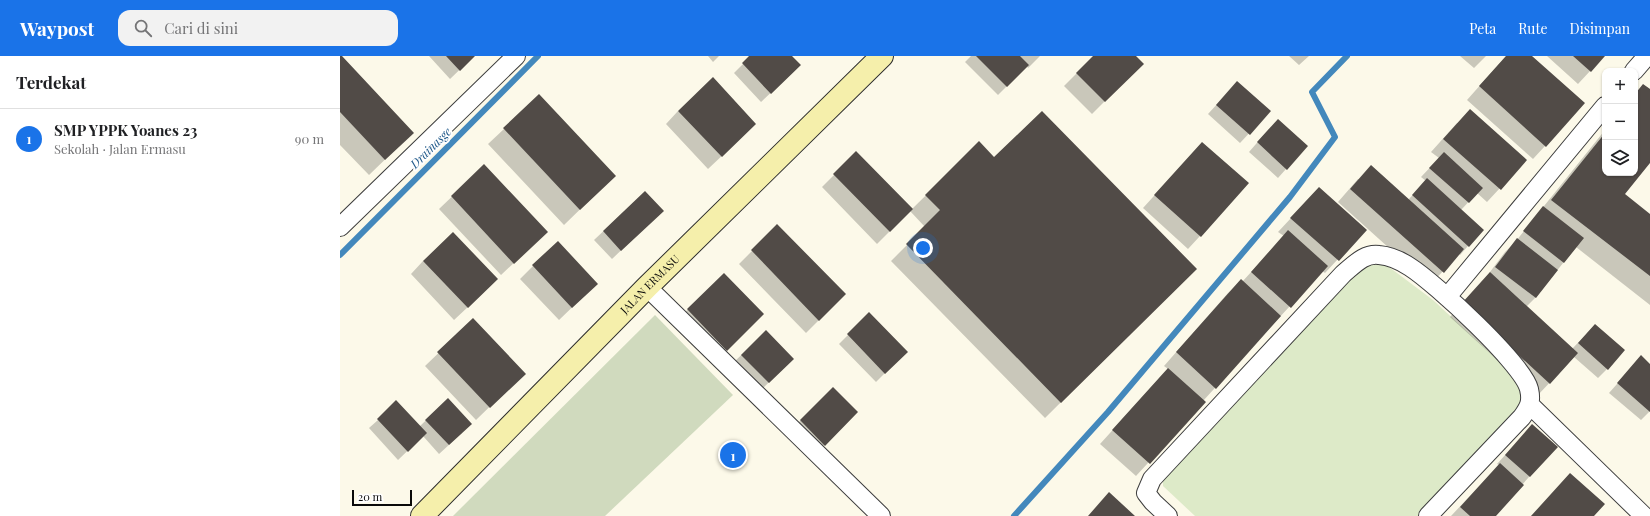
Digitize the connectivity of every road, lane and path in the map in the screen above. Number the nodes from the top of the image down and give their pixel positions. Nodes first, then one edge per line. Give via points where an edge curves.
1 (516, 56) edge
2 (882, 56) edge
3 (1647, 56) edge
4 (1637, 68) edge
5 (1602, 110) edge
6 (340, 227) edge
7 (647, 287) junction
8 (1447, 297) junction
9 (1530, 405) junction
10 (422, 516) edge
11 (881, 516) edge
12 (1168, 516) edge
13 (1428, 516) edge
14 (1644, 516) edge

1 - 6 street
2 - 7 street, JALAN ERMASU
3 - 4 street
5 - 8 street
7 - 10 street, JALAN ERMASU
7 - 11 street
8 - 9 street via 1523,376 1529,389
8 - 12 street via 1396,259 1379,255 1364,257 1343,274 1152,479 1146,493 1148,498
9 - 13 street via 1522,417
9 - 14 street

